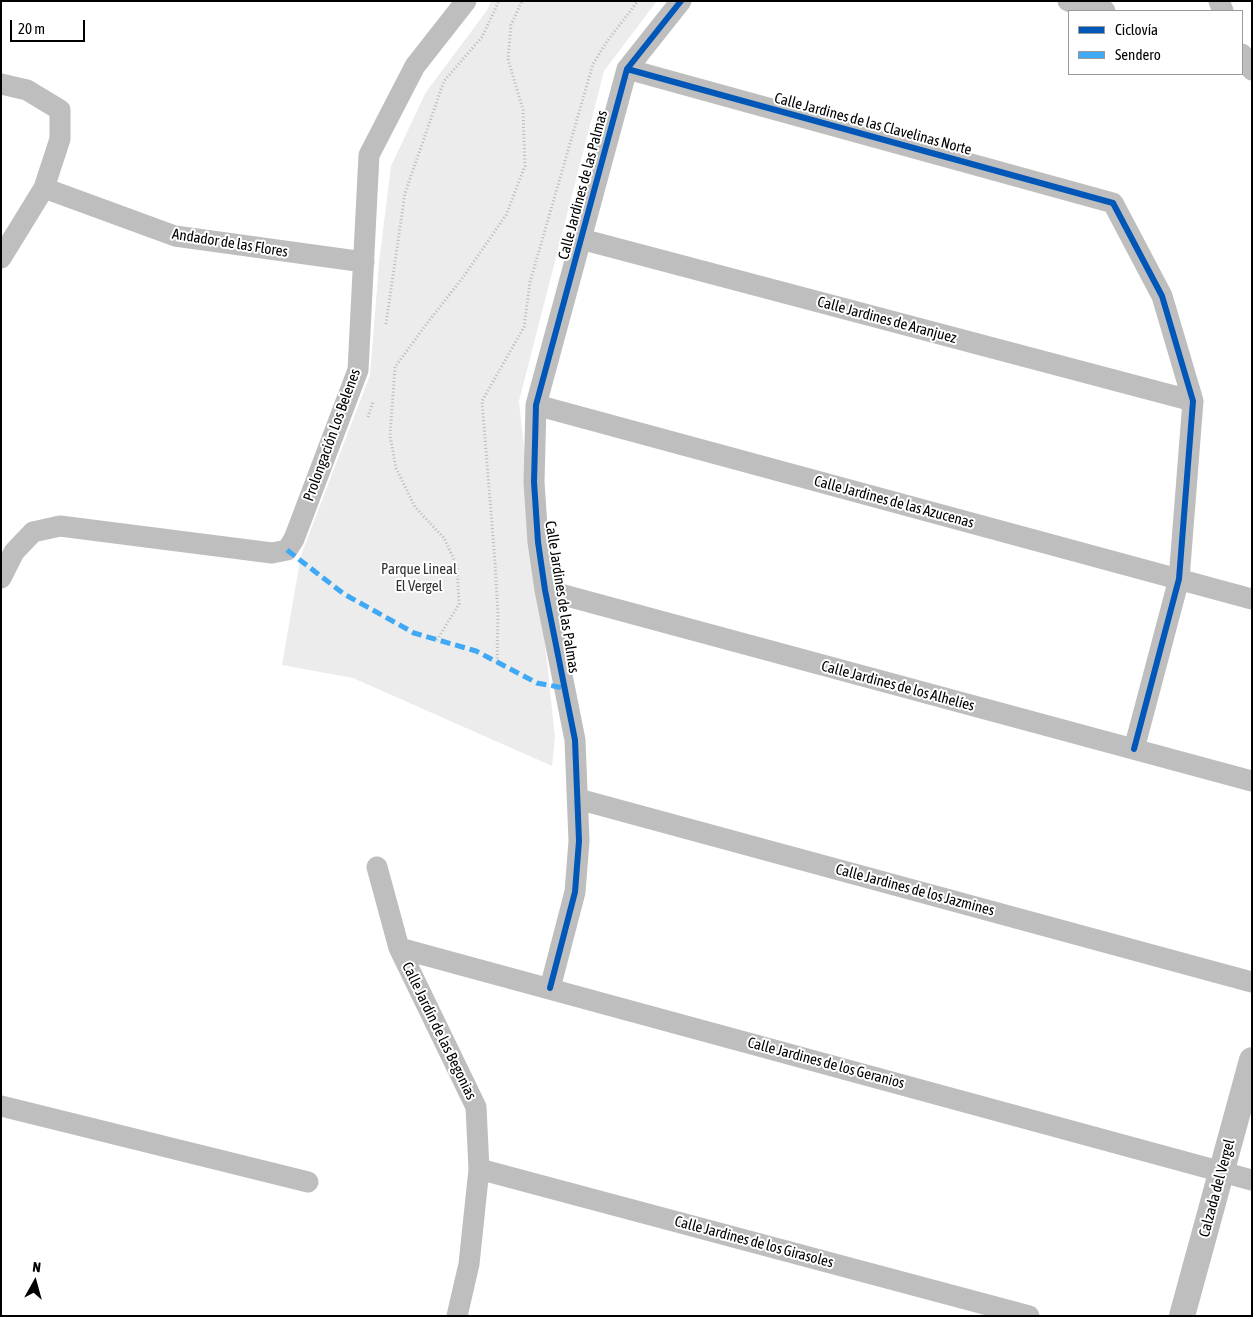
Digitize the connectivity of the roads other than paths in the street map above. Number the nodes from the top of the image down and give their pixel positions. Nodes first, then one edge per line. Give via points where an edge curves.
1 (466, 1) edge
2 (681, 1) edge
3 (1068, 1) edge
4 (1101, 10) edge
5 (1243, 56) edge
6 (627, 69) junction
7 (1252, 70) edge
8 (1, 84) edge
9 (44, 188) junction
10 (581, 239) junction
11 (1, 258) edge
12 (364, 262) junction
13 (1193, 401) junction
14 (536, 405) junction
15 (1, 578) edge
16 (1179, 579) junction
17 (545, 590) junction
18 (1252, 599) edge
19 (1134, 749) junction
20 (1252, 781) edge
21 (578, 799) junction
22 (377, 867) dead end
23 (399, 948) junction
24 (1252, 982) edge
25 (550, 988) junction
26 (1252, 1060) edge
27 (1, 1106) edge
28 (479, 1169) junction
29 (1222, 1172) junction
30 (1252, 1180) edge
31 (308, 1182) dead end
32 (457, 1316) edge
33 (1029, 1316) edge
34 (1182, 1316) edge

1 - 12 street, Prolongación Los Belenes via 415,66 369,155
2 - 6 street
3 - 4 street
5 - 7 street
6 - 10 street, Calle Jardines de las Palmas
6 - 13 street, Calle Jardines de las Clavelinas Norte via 1113,203 1162,296
8 - 9 street via 27,90 60,110 60,139
9 - 11 street
9 - 12 street, Andador de las Flores via 175,236
10 - 13 street, Calle Jardines de Aranjuez
10 - 14 street, Calle Jardines de las Palmas
12 - 15 street, Prolongación Los Belenes via 358,370 287,550 272,553 60,526 33,532 14,552
13 - 16 street
14 - 16 street, Calle Jardines de las Azucenas
14 - 17 street, Calle Jardines de las Palmas via 534,482
16 - 18 street, Calle Jardines de las Azucenas
16 - 19 street
17 - 19 street, Calle Jardines de los Alhelíes
17 - 21 street, Calle Jardines de las Palmas via 575,740
19 - 20 street, Calle Jardines de los Alhelíes
21 - 24 street, Calle Jardines de los Jazmines
21 - 25 street, Calle Jardines de las Palmas via 575,892
22 - 23 street, Calle Jardín de las Begonias
23 - 25 street, Calle Jardines de los Geranios
23 - 28 street, Calle Jardín de las Begonias via 476,1107
25 - 29 street, Calle Jardines de los Geranios
26 - 29 street, Calzada del Vergel
27 - 31 street
28 - 32 street, Calle Jardín de las Begonias via 469,1264
28 - 33 street, Calle Jardines de los Girasoles
29 - 30 street, Calle Jardines de los Geranios
29 - 34 street, Calzada del Vergel

